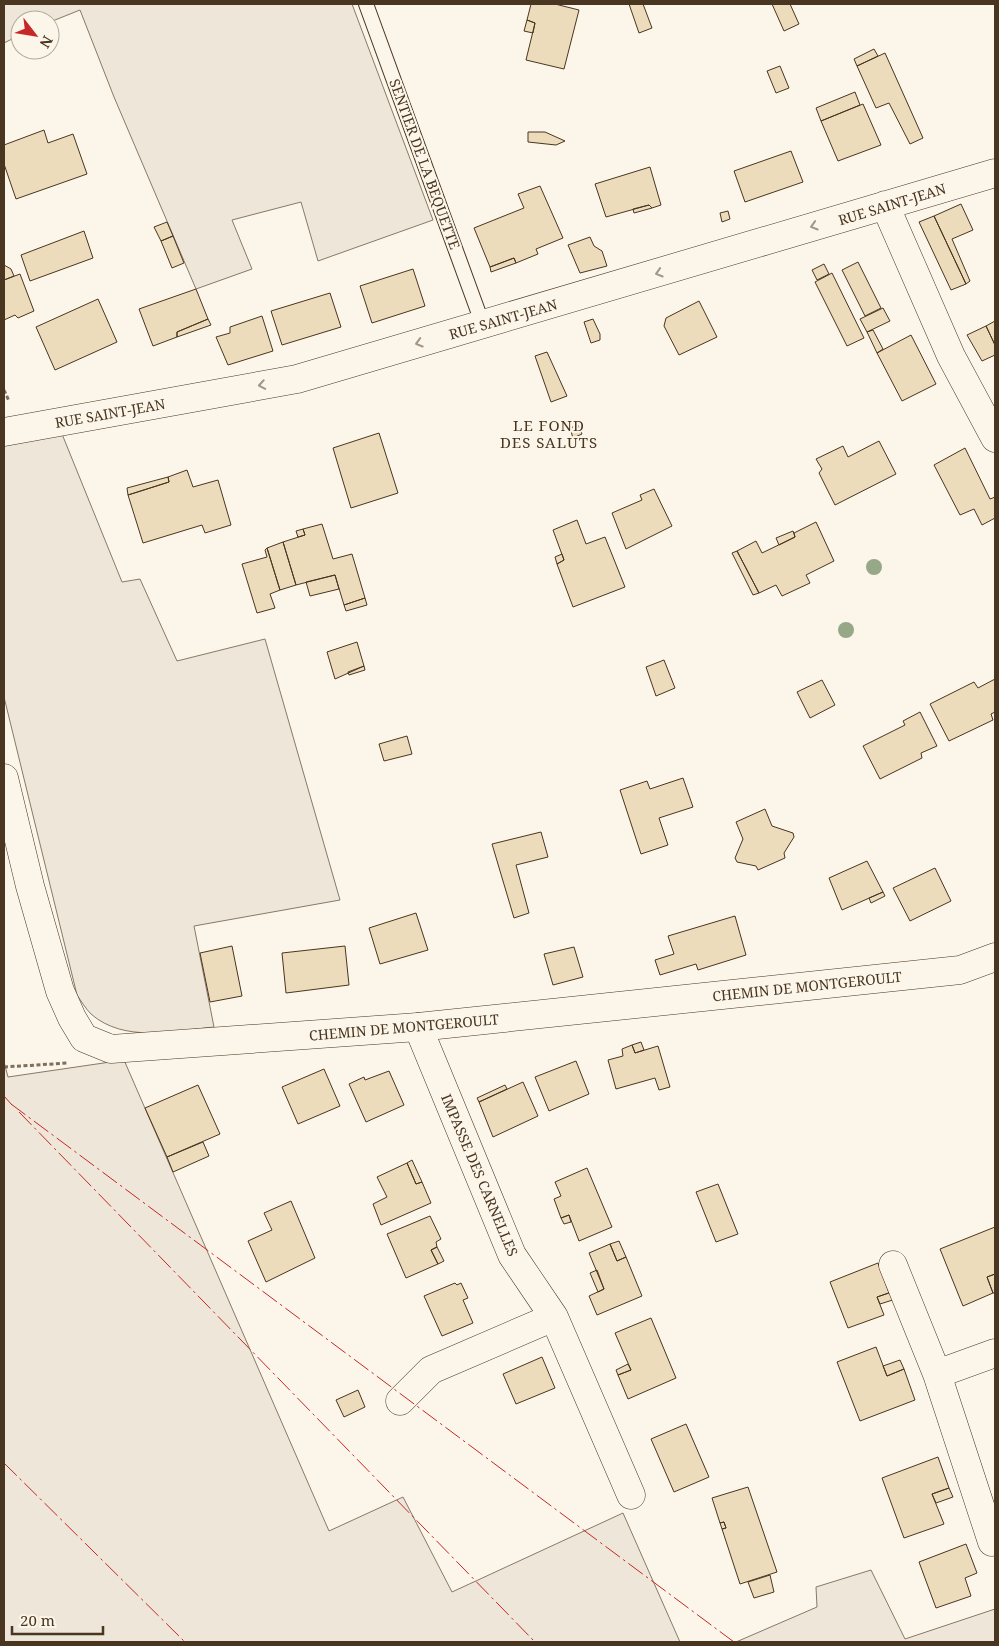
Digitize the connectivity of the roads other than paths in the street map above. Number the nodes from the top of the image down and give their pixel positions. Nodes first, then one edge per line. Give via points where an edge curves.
1 (366, 4) edge
2 (995, 173) edge
3 (885, 206) junction
4 (483, 325) junction
5 (4, 432) edge
6 (995, 438) edge
7 (4, 778) edge
8 (995, 957) edge
9 (418, 1027) junction
10 (893, 1265) dead end
11 (554, 1317) junction
12 (995, 1353) edge
13 (937, 1374) junction
14 (400, 1401) dead end
15 (631, 1495) dead end
16 (992, 1542) dead end

1 - 4 lane, SENTIER DE LA BEQUETTE
2 - 3 street, RUE SAINT-JEAN
3 -> 4 street, RUE SAINT-JEAN
3 - 6 street via 951,356
4 -> 5 street, RUE SAINT-JEAN via 297,379
7 - 9 street, CHEMIN DE MONTGEROULT via 60,991 84,1038 111,1049 139,1049
8 - 9 street, CHEMIN DE MONTGEROULT via 960,970
9 - 11 street, IMPASSE DES CARNELLES via 512,1255
10 - 13 street
11 - 14 street via 432,1370
11 - 15 street, IMPASSE DES CARNELLES
12 - 13 street
13 - 16 street

